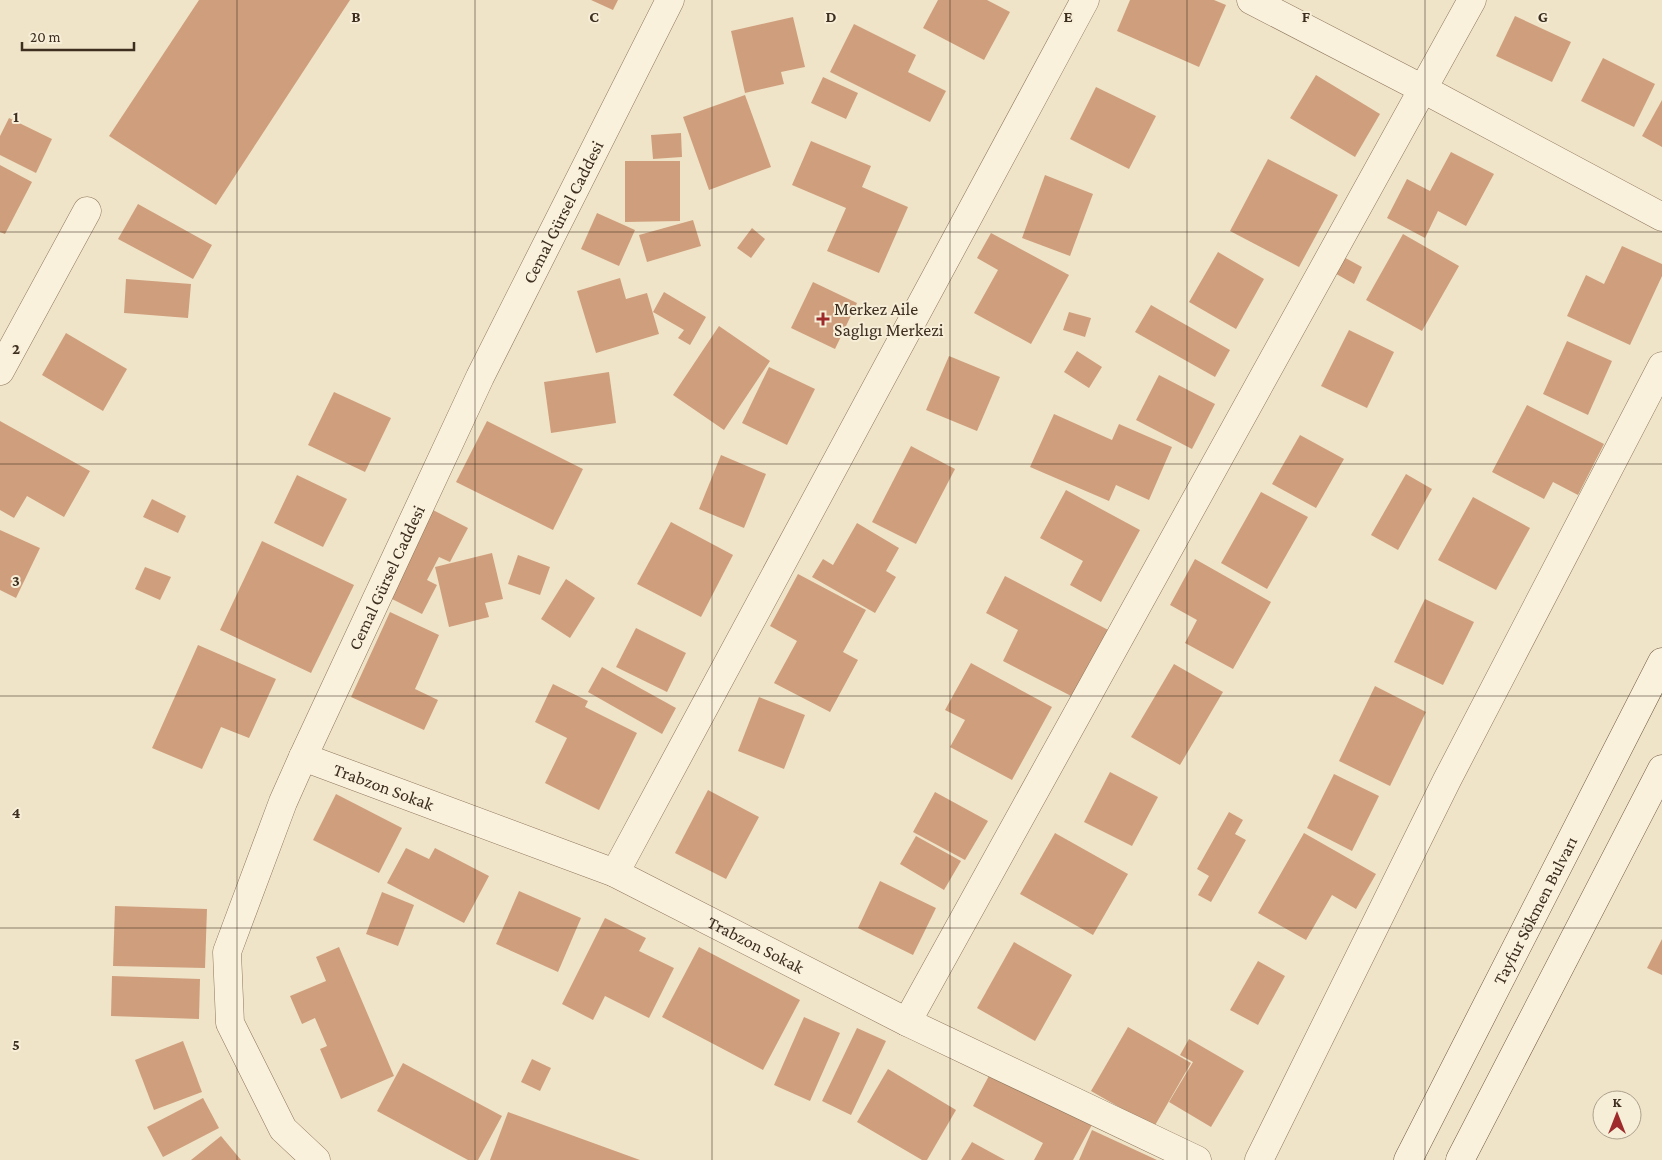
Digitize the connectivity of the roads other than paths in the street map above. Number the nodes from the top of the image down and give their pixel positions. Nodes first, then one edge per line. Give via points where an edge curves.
1 (670, 0) edge
2 (1085, 0) edge
3 (1251, 0) edge
4 (1472, 0) edge
5 (1423, 89) junction
6 (87, 212) dead end
7 (1662, 217) edge
8 (1662, 366) edge
9 (0, 371) edge
10 (1662, 662) edge
11 (304, 757) junction
12 (1662, 769) edge
13 (615, 872) junction
14 (907, 1022) junction
15 (316, 1160) edge
16 (1198, 1160) edge
17 (1259, 1160) edge
18 (1408, 1160) edge
19 (1460, 1160) edge

1 - 11 street, Cemal Gürsel Caddesi via 480,377
2 - 13 street
3 - 5 street
4 - 5 street
5 - 7 street
5 - 14 street
6 - 9 street
8 - 17 street via 1448,780
10 - 18 street, Tayfur Sökmen Bulvarı
11 - 13 street, Trabzon Sokak
11 - 15 street, Cemal Gürsel Caddesi via 283,802 227,952 230,1023 283,1129
12 - 19 street
13 - 14 street, Trabzon Sokak
14 - 16 street, Trabzon Sokak

